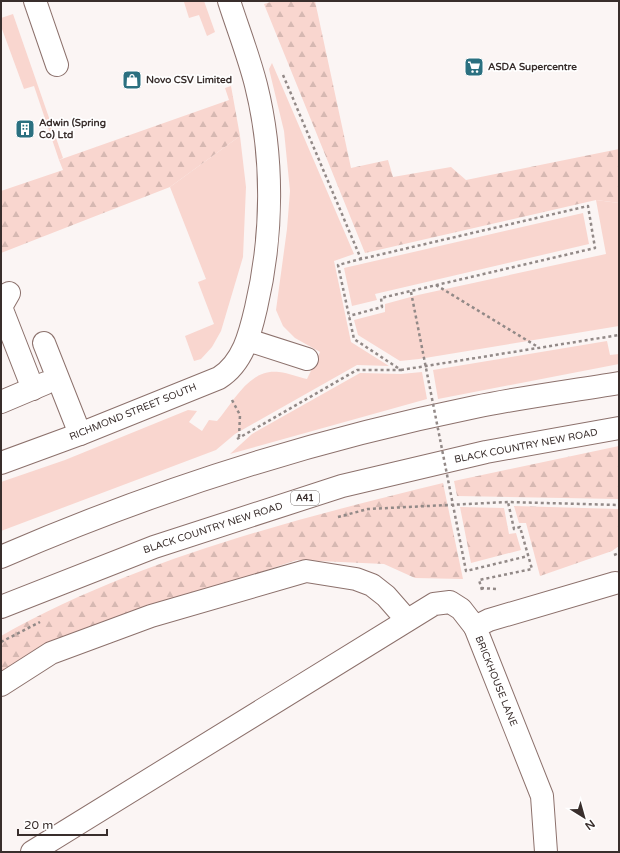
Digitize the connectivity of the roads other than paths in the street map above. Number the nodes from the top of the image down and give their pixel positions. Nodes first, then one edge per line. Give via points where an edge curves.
1 (35, 1) edge
2 (229, 1) edge
3 (57, 65) dead end
4 (9, 293) dead end
5 (248, 340) junction
6 (44, 343) dead end
7 (307, 359) dead end
8 (58, 378) junction
9 (619, 383) edge
10 (33, 389) junction
11 (1, 402) edge
12 (619, 428) edge
13 (80, 434) junction
14 (1, 463) edge
15 (1, 557) edge
16 (615, 583) dead end
17 (1, 607) edge
18 (408, 620) junction
19 (482, 624) junction
20 (1, 685) edge
21 (32, 852) edge
22 (546, 852) edge

1 - 3 main road
2 - 5 main road, RICHMOND STREET SOUTH via 256,86 266,141 269,190 267,247
4 - 10 main road via 1,307
5 - 7 main road
5 - 13 main road, RICHMOND STREET SOUTH via 230,372
6 - 8 main road
8 - 10 main road
8 - 13 main road
9 - 15 main road via 476,407 308,447 149,498
10 - 11 main road
12 - 17 main road, BLACK COUNTRY NEW ROAD / A41 via 486,452 342,486 154,547
13 - 14 main road, RICHMOND STREET SOUTH
16 - 19 main road
18 - 19 main road, BRICKHOUSE LANE via 434,604 450,602
18 - 20 main road via 372,585 356,579 306,571 151,616 51,653
18 - 21 main road, BRICKHOUSE LANE
19 - 22 main road, BRICKHOUSE LANE via 542,796

